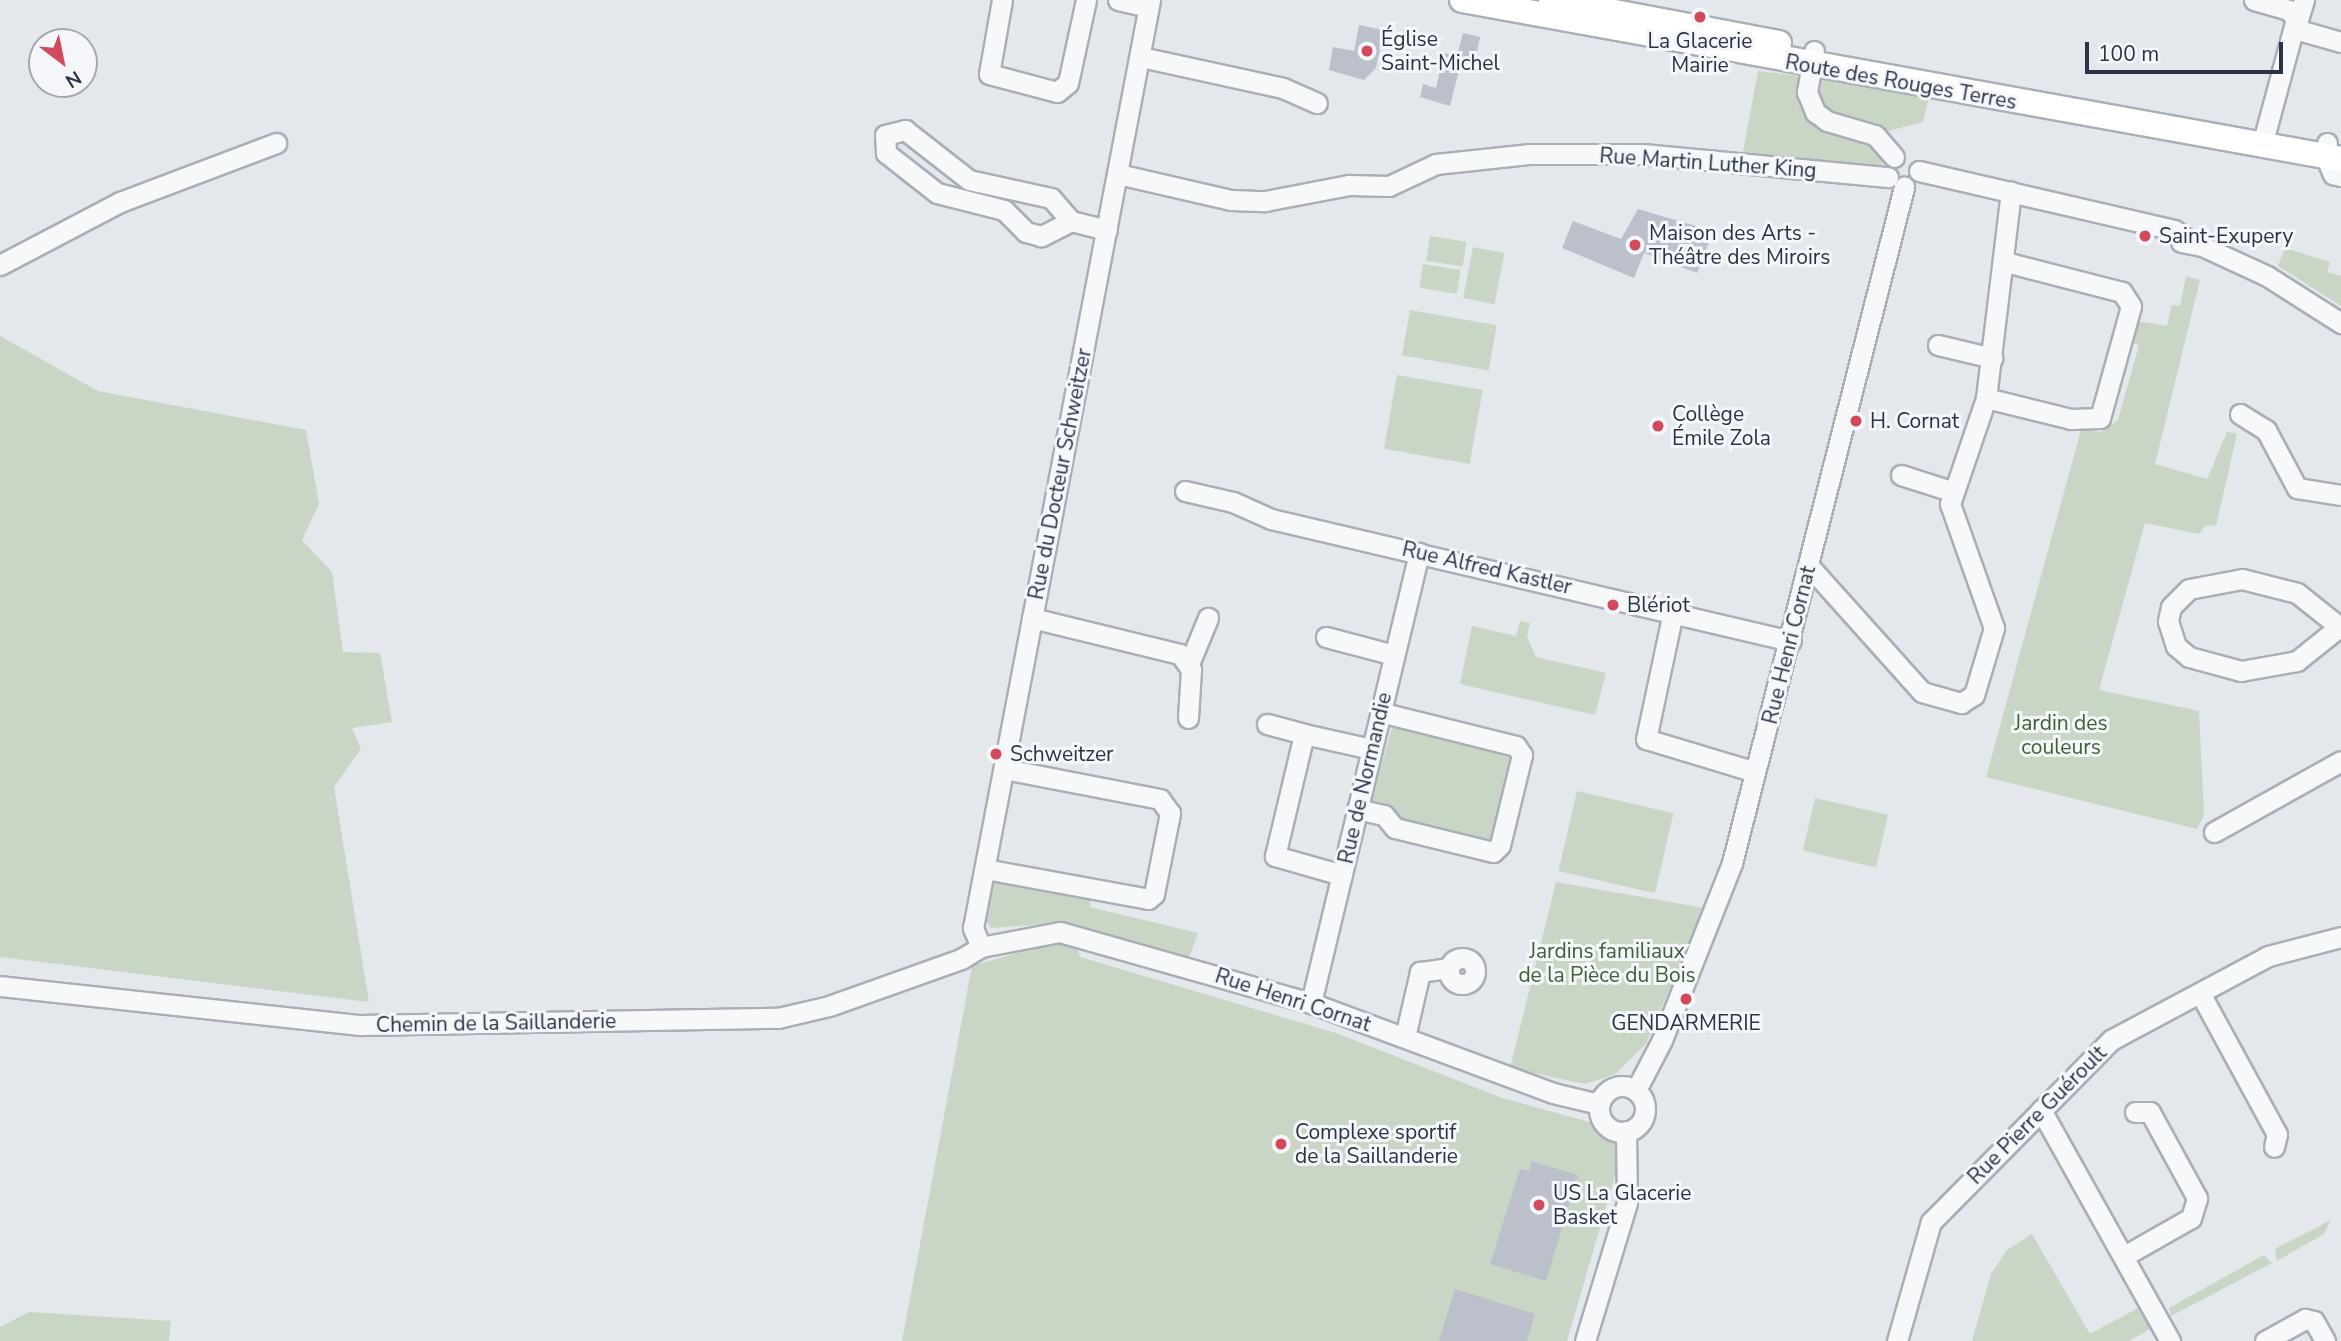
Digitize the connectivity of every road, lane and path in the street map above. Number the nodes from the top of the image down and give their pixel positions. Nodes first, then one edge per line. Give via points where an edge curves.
1 (1002, 0) edge
2 (1086, 0) edge
3 (1118, 0) edge
4 (1462, 0) edge
5 (1552, 0) edge
6 (2254, 0) edge
7 (2304, 0) edge
8 (1149, 3) edge
9 (2295, 29) junction
10 (2341, 42) edge
11 (1141, 57) junction
12 (1812, 58) junction
13 (1317, 103) dead end
14 (2264, 138) junction
15 (276, 143) dead end
16 (2334, 151) edge
17 (1894, 157) junction
18 (1919, 171) junction
19 (1118, 174) junction
20 (2341, 176) edge
21 (1896, 182) junction
22 (2011, 192) junction
23 (1071, 221) junction
24 (1107, 230) junction
25 (2005, 262) junction
26 (0, 265) edge
27 (2341, 323) edge
28 (1938, 345) dead end
29 (1992, 358) junction
30 (1986, 398) junction
31 (2240, 414) dead end
32 (1901, 475) dead end
33 (1185, 491) dead end
34 (1951, 491) junction
35 (2341, 495) edge
36 (1419, 553) junction
37 (1809, 566) junction
38 (1673, 611) junction
39 (1032, 618) junction
40 (1208, 618) dead end
41 (2339, 628) edge
42 (1326, 637) dead end
43 (1791, 641) junction
44 (1394, 655) junction
45 (1189, 664) junction
46 (1380, 712) junction
47 (1188, 718) dead end
48 (1267, 724) dead end
49 (1304, 734) junction
50 (1371, 749) junction
51 (2341, 761) edge
52 (1004, 769) junction
53 (1755, 772) junction
54 (1357, 809) junction
55 (2214, 832) dead end
56 (985, 869) junction
57 (1342, 875) junction
58 (2341, 937) edge
59 (981, 947) junction
60 (1449, 968) dead end
61 (0, 986) edge
62 (2200, 993) junction
63 (1311, 1003) junction
64 (1405, 1037) junction
65 (1636, 1090) junction
66 (1599, 1104) junction
67 (2041, 1110) junction
68 (2135, 1112) dead end
69 (1626, 1131) junction
70 (2274, 1147) dead end
71 (2124, 1256) junction
72 (1585, 1341) edge
73 (1897, 1341) edge
74 (2170, 1341) edge
75 (2265, 1341) edge
76 (2325, 1341) edge

1 - 2 street via 989,74 1057,92 1068,83
3 - 8 street
4 - 12 main road, Route des Rouges Terres
5 - 12 main road, Route des Rouges Terres
6 - 9 street via 2295,13
7 - 9 street
8 - 11 street, Rue du Docteur Schweitzer
9 - 10 street
9 - 14 street
11 - 13 street via 1283,88
11 - 19 street, Rue du Docteur Schweitzer
12 - 14 main road, Route des Rouges Terres
12 - 17 street via 1808,100 1815,112 1827,121 1875,135
14 - 16 main road, Route des Rouges Terres
15 - 26 street via 120,202
16 - 20 street via 2333,174
17 - 18 street via 1909,155
17 - 21 street, Rue Henri Cornat
18 - 21 street via 1916,180
18 - 22 street
19 - 21 street, Rue Martin Luther King via 1231,200 1265,201 1349,185 1389,186 1436,164 1530,154 1643,154
19 - 24 street, Rue du Docteur Schweitzer
21 - 37 street, Rue Henri Cornat
22 - 25 street
22 - 27 street via 2175,230 2192,243 2267,276
23 - 23 street via 1051,198 969,180 905,130 885,135 886,153 937,193 1004,210 1026,232 1041,236
23 - 24 street
24 - 39 street, Rue du Docteur Schweitzer
25 - 29 street
25 - 30 street via 2129,298 2131,306 2105,412 2091,422
28 - 29 street
29 - 30 street
30 - 34 street
31 - 35 street via 2266,430 2297,488
32 - 34 street
33 - 36 street, Rue Alfred Kastler via 1233,502 1271,519
34 - 37 street via 1952,516 1994,628 1968,701 1948,701 1922,692
36 - 38 street, Rue Alfred Kastler
36 - 44 street, Rue de Normandie
37 - 43 street, Rue Henri Cornat
38 - 43 street, Rue Alfred Kastler
38 - 53 street via 1646,739
39 - 45 street via 1180,654
39 - 52 street, Rue du Docteur Schweitzer
40 - 45 street
41 - 41 street via 2297,593 2242,579 2189,589 2171,607 2168,621 2176,646 2189,657 2241,671 2297,661
42 - 44 street
43 - 53 street, Rue Henri Cornat
44 - 46 street, Rue de Normandie
45 - 47 street
46 - 50 street, Rue de Normandie
46 - 54 street via 1516,746 1522,755 1500,845 1493,852 1395,828 1384,815
48 - 49 street
49 - 50 street
49 - 57 street via 1275,856
50 - 54 street, Rue de Normandie
51 - 55 street
52 - 56 street, Rue du Docteur Schweitzer
52 - 56 street via 1160,799 1170,813 1154,894 1148,899
53 - 65 street, Rue Henri Cornat via 1720,896 1658,1051
54 - 57 street, Rue de Normandie
56 - 59 street, Rue du Docteur Schweitzer via 973,928
57 - 63 street, Rue de Normandie
58 - 62 street, Rue Pierre Guéroult via 2267,956
59 - 61 street, Chemin de la Saillanderie via 961,959 853,997 778,1018 360,1025
59 - 63 street, Rue Henri Cornat via 1032,934 1086,935
60 - 64 street via 1420,972
62 - 67 street, Rue Pierre Guéroult via 2111,1041
62 - 70 street via 2277,1134
63 - 64 street, Rue Henri Cornat
64 - 66 street, Rue Henri Cornat via 1553,1093
65 - 66 street via 1614,1086
65 - 69 street via 1646,1105 1645,1117
66 - 69 street via 1604,1125
67 - 71 street
67 - 73 street, Rue Pierre Guéroult via 1931,1222
68 - 71 street via 2150,1112 2197,1198 2191,1218
69 - 72 street via 1627,1203
71 - 74 street
75 - 76 street via 2305,1319 2314,1321

